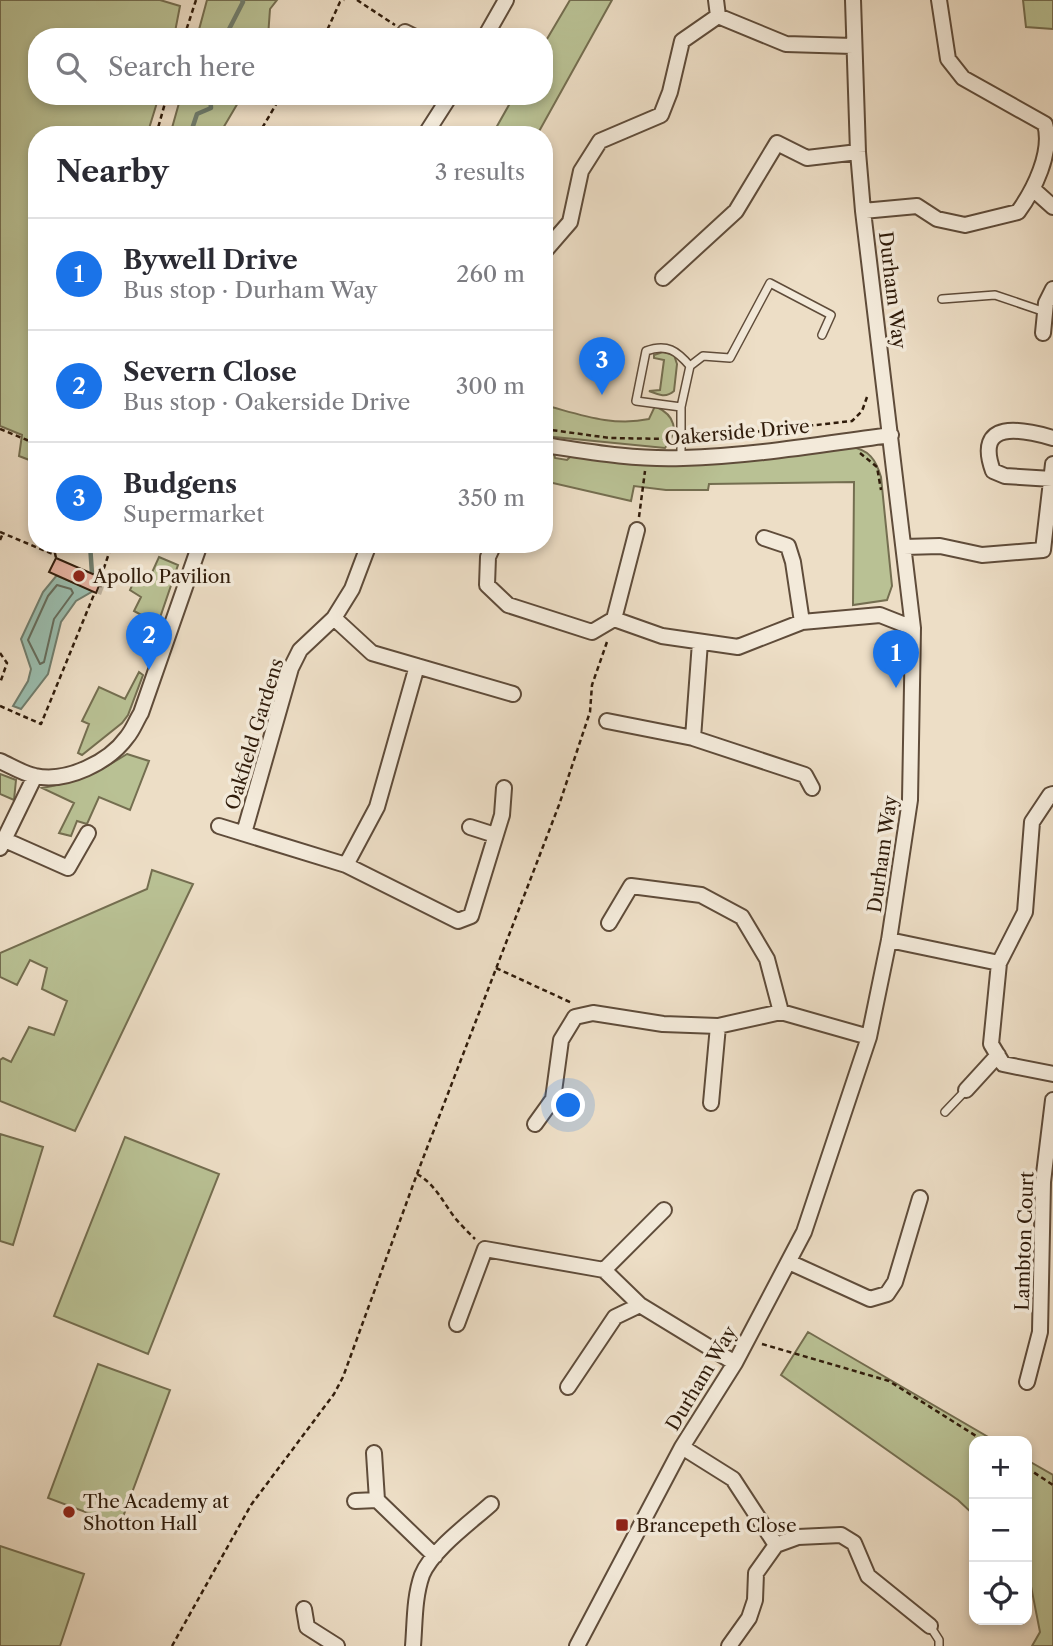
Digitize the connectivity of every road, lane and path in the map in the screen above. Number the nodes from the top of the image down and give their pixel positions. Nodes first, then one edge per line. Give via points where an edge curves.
1 (196, 0) edge
2 (344, 0) edge
3 (357, 0) edge
4 (506, 0) edge
5 (716, 0) edge
6 (853, 0) edge
7 (939, 0) edge
8 (718, 16) junction
9 (187, 28) edge
10 (328, 28) edge
11 (401, 28) edge
12 (490, 28) edge
13 (853, 46) junction
14 (164, 105) edge
15 (276, 105) edge
16 (444, 105) edge
17 (159, 126) edge
18 (263, 126) edge
19 (431, 126) edge
20 (1052, 134) edge
21 (858, 152) junction
22 (1034, 190) junction
23 (1053, 207) edge
24 (863, 211) junction
25 (553, 242) edge
26 (663, 278) dead end
27 (1053, 289) edge
28 (942, 299) dead end
29 (1045, 312) junction
30 (1043, 333) dead end
31 (822, 335) dead end
32 (690, 366) junction
33 (867, 397) dead end
34 (681, 407) junction
35 (0, 429) edge
36 (553, 430) edge
37 (891, 435) junction
38 (1053, 438) edge
39 (674, 439) dead end
40 (682, 439) dead end
41 (28, 441) edge
42 (553, 446) edge
43 (646, 457) junction
44 (681, 458) junction
45 (1053, 464) edge
46 (1052, 479) edge
47 (637, 530) joint
48 (2, 532) edge
49 (764, 538) dead end
50 (0, 540) edge
51 (28, 544) edge
52 (904, 547) junction
53 (109, 553) edge
54 (197, 553) edge
55 (366, 553) edge
56 (490, 553) edge
57 (1048, 555) edge
58 (100, 585) dead end
59 (95, 592) dead end
60 (334, 618) junction
61 (614, 619) junction
62 (802, 622) junction
63 (913, 628) junction
64 (700, 642) junction
65 (0, 653) edge
66 (417, 666) junction
67 (0, 683) edge
68 (513, 694) dead end
69 (0, 706) edge
70 (607, 721) dead end
71 (693, 738) junction
72 (4, 763) edge
73 (35, 776) junction
74 (812, 788) dead end
75 (504, 789) dead end
76 (1053, 794) edge
77 (219, 826) dead end
78 (470, 827) dead end
79 (88, 833) dead end
80 (244, 834) junction
81 (495, 835) junction
82 (2, 844) edge
83 (346, 865) junction
84 (609, 923) dead end
85 (889, 940) junction
86 (999, 963) junction
87 (496, 968) junction
88 (781, 1013) junction
89 (583, 1015) junction
90 (718, 1026) junction
91 (869, 1037) junction
92 (998, 1055) junction
93 (1053, 1074) edge
94 (966, 1090) joint
95 (1053, 1100) edge
96 (711, 1103) dead end
97 (945, 1112) dead end
98 (535, 1124) dead end
99 (417, 1174) junction
100 (920, 1198) dead end
101 (664, 1210) dead end
102 (485, 1249) junction
103 (789, 1262) junction
104 (604, 1270) junction
105 (640, 1305) junction
106 (457, 1324) dead end
107 (747, 1340) junction
108 (735, 1363) junction
109 (1027, 1382) dead end
110 (568, 1387) dead end
111 (976, 1436) edge
112 (682, 1447) junction
113 (374, 1453) dead end
114 (1032, 1471) edge
115 (1053, 1485) edge
116 (377, 1500) junction
117 (355, 1501) dead end
118 (491, 1504) dead end
119 (776, 1545) junction
120 (435, 1556) junction
121 (304, 1609) dead end
122 (930, 1626) joint
123 (172, 1646) edge
124 (337, 1646) edge
125 (413, 1646) edge
126 (577, 1646) edge
127 (729, 1646) edge
128 (939, 1646) edge

1 - 9 path
2 - 10 path
3 - 11 path
4 - 12 street
5 - 8 street
6 - 13 street, Durham Way
7 - 20 street via 948,59 963,78 1045,124
8 - 13 street via 786,44
8 - 25 street via 682,41 661,115 600,141 582,171 570,222
13 - 21 street, Durham Way
14 - 17 path
15 - 18 path
16 - 19 street
20 - 22 street
21 - 24 street, Durham Way
21 - 26 street via 807,158 777,143 737,211
22 - 23 street
22 - 24 street via 1018,212 965,225 937,219 918,206
24 - 37 street, Durham Way
27 - 29 street
28 - 29 lane via 995,295
29 - 30 street
31 - 32 lane via 831,315 770,283 730,358 703,356
32 - 34 lane
32 - 34 lane via 677,351 656,347 646,351 636,401
33 - 40 path via 852,421
34 - 44 lane
35 - 41 path
36 - 39 path via 611,438
37 - 44 street, Oakerside Drive via 734,456
37 - 52 street, Durham Way
38 - 46 street via 1025,430 1003,431 991,441 988,455 993,471 1004,476
42 - 43 street, Oakerside Drive
43 - 44 street, Oakerside Drive
43 - 47 path
45 - 46 street
46 - 57 street
47 - 61 street
48 - 50 path
48 - 51 path
49 - 62 street via 788,546
52 - 57 street via 940,547 982,555
52 - 63 street, Durham Way
53 - 58 path
54 - 73 street via 141,713 127,738 81,771
55 - 60 street, Oakfield Gardens via 352,589
56 - 61 street via 487,585 508,605 592,632
59 - 69 path via 41,724
60 - 66 street via 372,653
60 - 80 street, Oakfield Gardens via 300,650 291,668
61 - 64 street via 662,636
61 - 87 path via 559,805
62 - 63 street via 880,615
62 - 64 street via 738,647
63 - 85 street, Durham Way via 910,800
64 - 71 street
65 - 67 path via 6,663
66 - 68 street
66 - 83 street via 376,807
70 - 71 street
71 - 74 street via 805,775
72 - 73 street
73 - 82 street
75 - 81 street, Oakfield Gardens
76 - 86 street via 1032,822 1025,912
77 - 80 street, Oakfield Gardens
78 - 81 street
79 - 82 street via 68,868
80 - 83 street, Oakfield Gardens
81 - 83 street, Oakfield Gardens via 471,916 458,921
84 - 88 street via 631,886 701,895 743,917 767,959
85 - 86 street
85 - 91 street, Durham Way
86 - 92 street via 991,1044
87 - 89 path via 576,1005
87 - 99 path
88 - 90 street
88 - 91 street
89 - 90 street
89 - 98 street via 575,1017 561,1040 553,1099
90 - 96 street
91 - 103 street, Durham Way via 804,1231
92 - 93 street via 1003,1063
92 - 94 street
94 - 97 lane
95 - 109 street, Lambton Court via 1043,1182 1040,1332
99 - 102 path
99 - 123 path via 343,1377 251,1505
100 - 103 street via 895,1282 887,1294 870,1298
101 - 104 street
102 - 104 street
102 - 106 street
103 - 107 street, Durham Way
104 - 105 street
105 - 108 street
105 - 110 street via 615,1317
107 - 108 street, Durham Way
107 - 111 path via 888,1381
108 - 112 street, Durham Way
112 - 119 street via 733,1479
112 - 126 street, Durham Way
113 - 116 street
114 - 115 path
116 - 117 street
116 - 120 street
118 - 120 street
119 - 122 street via 798,1537 841,1535 854,1544 868,1576
119 - 127 street via 756,1573 749,1618
120 - 125 street via 423,1572 416,1595
121 - 124 street via 307,1626
122 - 128 lane

